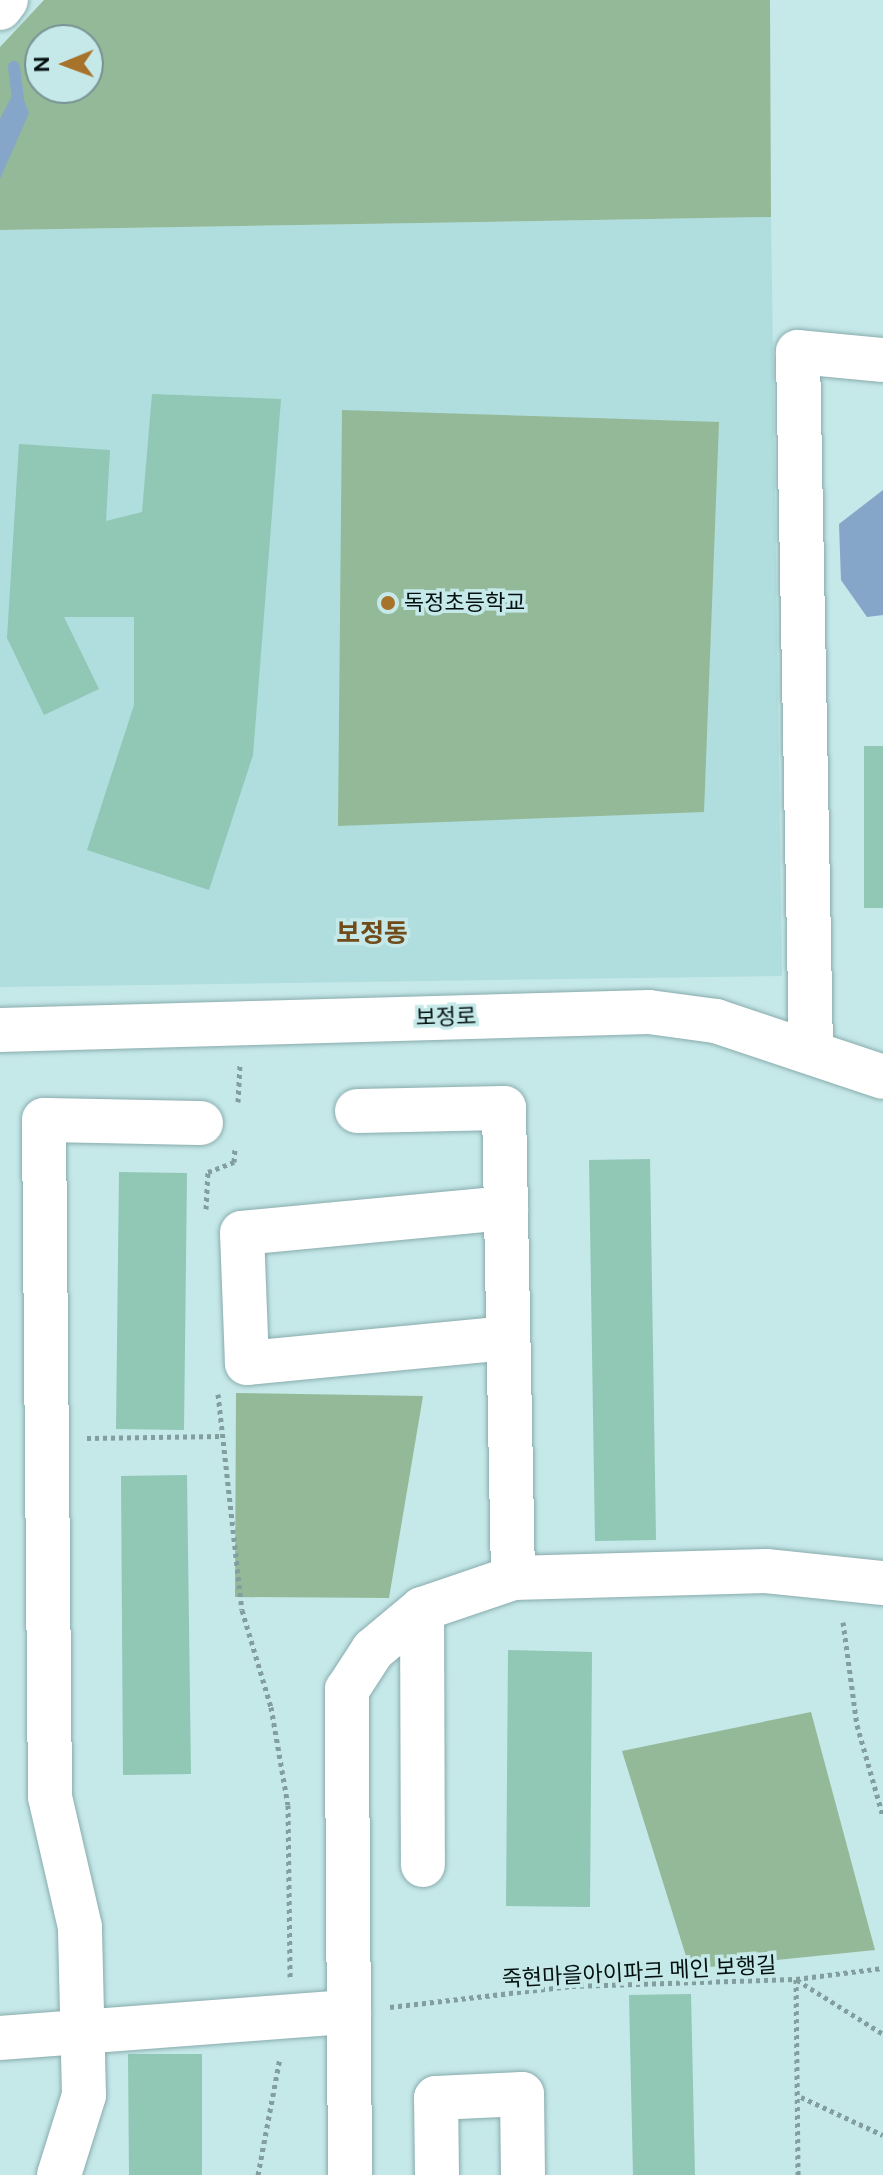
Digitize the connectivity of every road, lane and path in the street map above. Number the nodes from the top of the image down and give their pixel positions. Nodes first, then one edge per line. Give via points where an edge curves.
1 (6, 0) edge
2 (0, 8) edge
3 (883, 360) edge
4 (241, 1023) junction
5 (0, 1030) edge
6 (811, 1050) junction
7 (883, 1077) edge
8 (357, 1111) dead end
9 (225, 1123) junction
10 (506, 1208) junction
11 (206, 1224) dead end
12 (508, 1338) junction
13 (217, 1375) dead end
14 (222, 1436) junction
15 (46, 1438) junction
16 (513, 1578) junction
17 (863, 1581) edge
18 (422, 1609) junction
19 (883, 1816) edge
20 (423, 1865) dead end
21 (883, 1968) edge
22 (796, 1979) junction
23 (349, 2012) junction
24 (288, 2018) junction
25 (82, 2033) junction
26 (883, 2034) edge
27 (0, 2038) edge
28 (801, 2097) junction
29 (883, 2135) edge
30 (59, 2175) edge
31 (258, 2175) edge
32 (350, 2175) edge
33 (437, 2175) edge
34 (523, 2175) edge
35 (798, 2175) edge

1 - 2 street
3 - 6 street via 798,352
4 - 5 street, 보정로
4 - 6 street, 보정로 via 649,1012 716,1021
4 - 9 path
6 - 7 street, 보정로
8 - 10 street via 504,1108
9 - 11 path via 234,1162 208,1172
9 - 15 street via 44,1120
10 - 12 street
10 - 12 street via 242,1233 247,1363
12 - 16 street
13 - 14 path
14 - 15 path
14 - 24 path via 242,1610 271,1707 288,1805 295,1915
15 - 25 street via 50,1797 80,1927
16 - 17 street via 766,1571
16 - 18 street
17 - 19 path via 843,1657
18 - 20 street
18 - 23 street via 373,1650 347,1690
21 - 22 path, 죽현마을아이파크 메인 보행길
22 - 23 path, 죽현마을아이파크 메인 보행길 via 572,1986
22 - 26 path
22 - 28 path
23 - 24 street
23 - 32 street
24 - 25 street
24 - 31 path
25 - 27 street
25 - 30 street via 84,2095
28 - 29 path
28 - 35 path
33 - 34 street via 436,2098 522,2094

